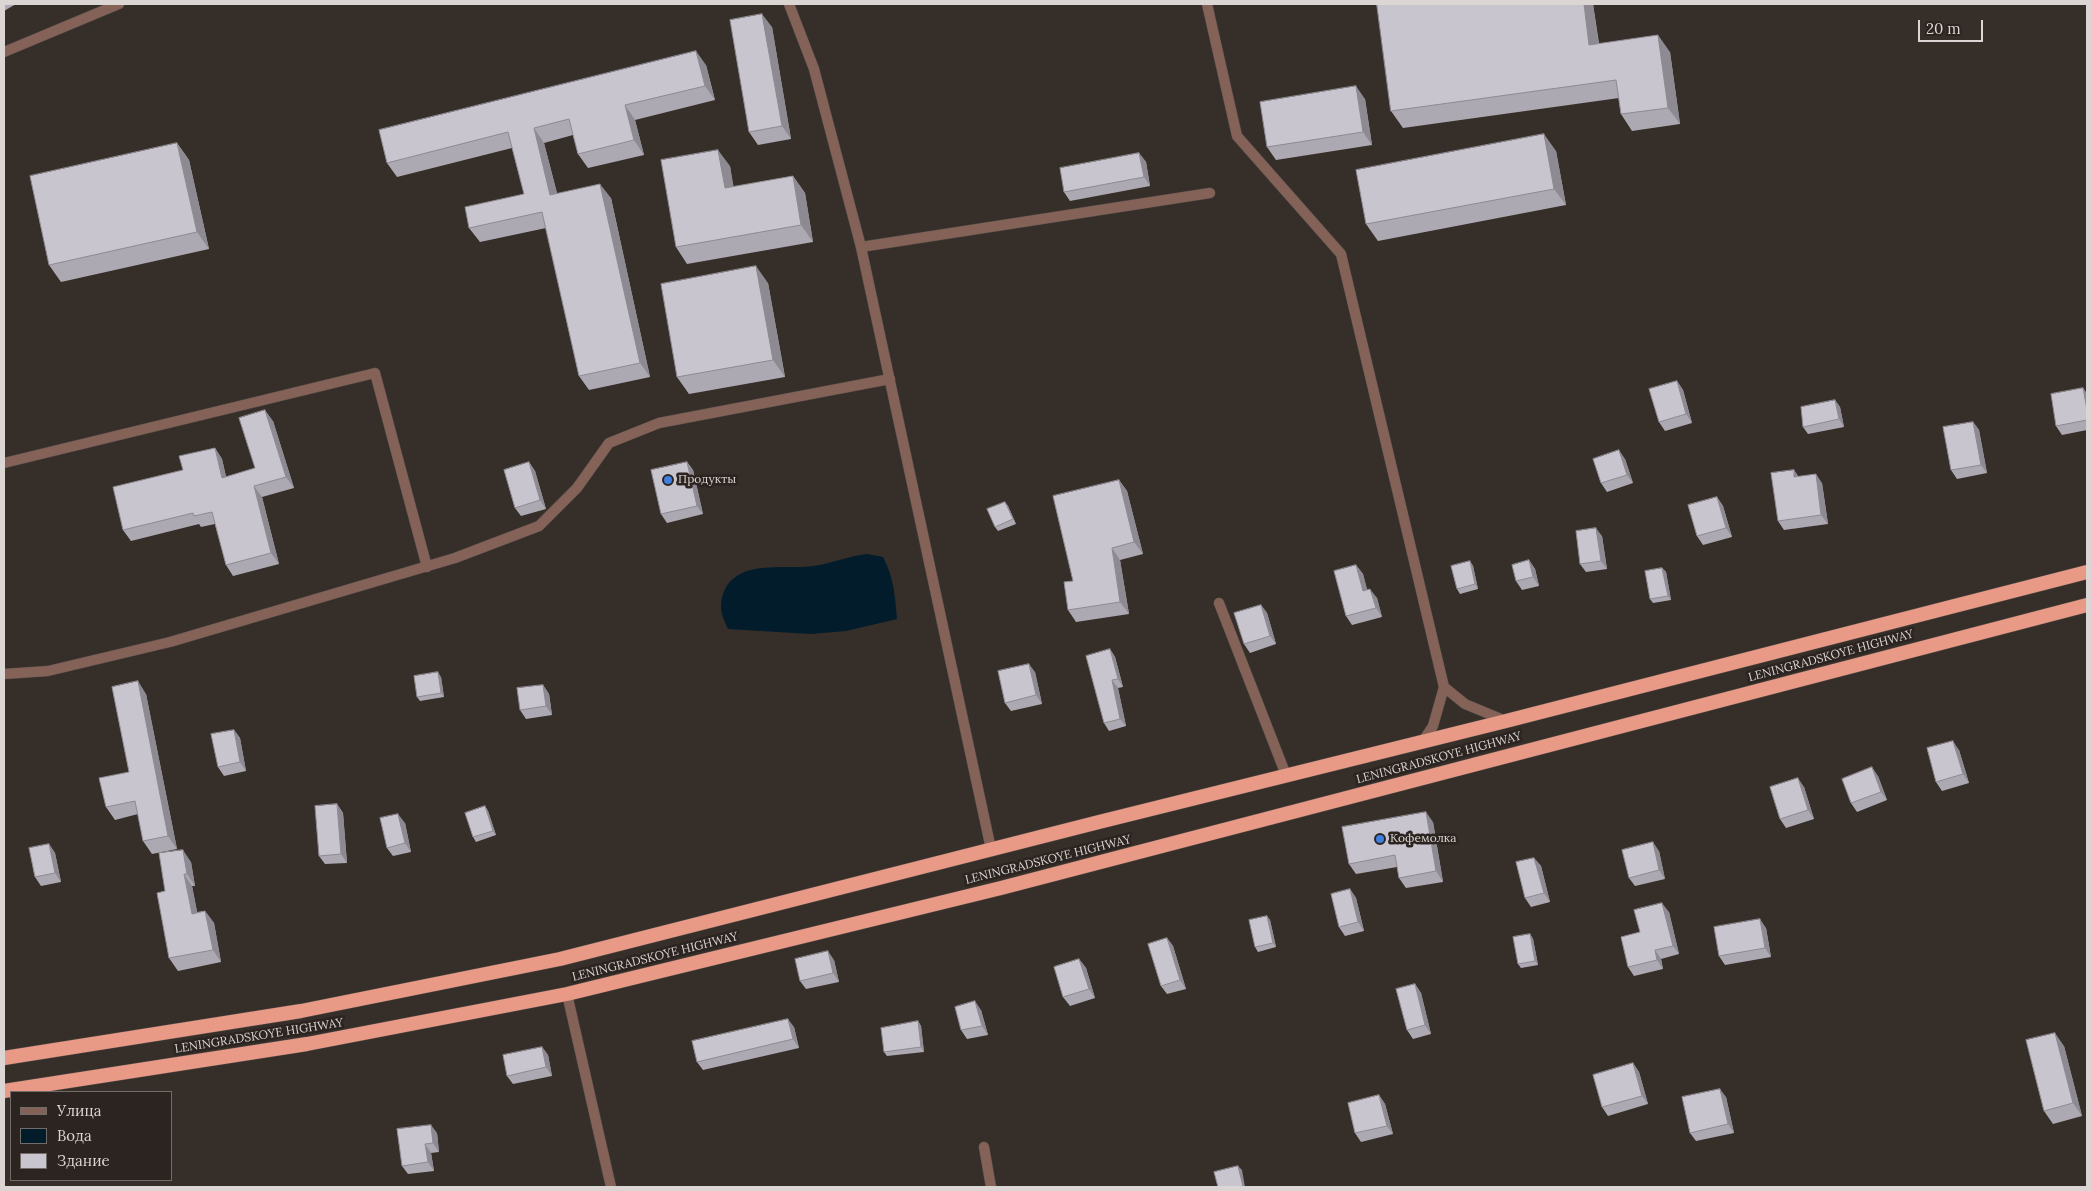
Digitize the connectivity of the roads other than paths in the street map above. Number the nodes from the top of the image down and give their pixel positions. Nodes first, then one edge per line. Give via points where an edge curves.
1 (119, 4) edge
2 (789, 4) edge
3 (1207, 4) edge
4 (4, 52) edge
5 (1210, 193) dead end
6 (861, 247) junction
7 (890, 378) junction
8 (4, 463) edge
9 (427, 567) junction
10 (2087, 572) edge
11 (1219, 603) dead end
12 (2087, 605) edge
13 (4, 674) edge
14 (1444, 687) junction
15 (1506, 721) junction
16 (1423, 741) junction
17 (1286, 775) junction
18 (991, 849) junction
19 (567, 994) junction
20 (4, 1058) edge
21 (10, 1091) edge
22 (984, 1147) dead end
23 (611, 1187) edge
24 (991, 1187) edge

1 - 4 street
2 - 6 street via 814,69
3 - 14 street via 1237,136 1341,254
5 - 6 street
6 - 7 street
7 - 9 street via 659,423 609,444 577,488 539,526
7 - 18 street
8 - 9 street via 375,373
9 - 13 street via 170,642 48,671
10 - 15 highway, LENINGRADSKOYE HIGHWAY
11 - 17 street
12 - 19 highway, LENINGRADSKOYE HIGHWAY via 1001,888
14 - 15 street via 1465,704
14 - 16 street via 1433,726
15 - 16 highway, LENINGRADSKOYE HIGHWAY
16 - 17 highway, LENINGRADSKOYE HIGHWAY
17 - 18 highway, LENINGRADSKOYE HIGHWAY
18 - 20 highway, LENINGRADSKOYE HIGHWAY via 560,959 301,1011
19 - 21 highway, LENINGRADSKOYE HIGHWAY via 307,1044
19 - 23 street
22 - 24 street

